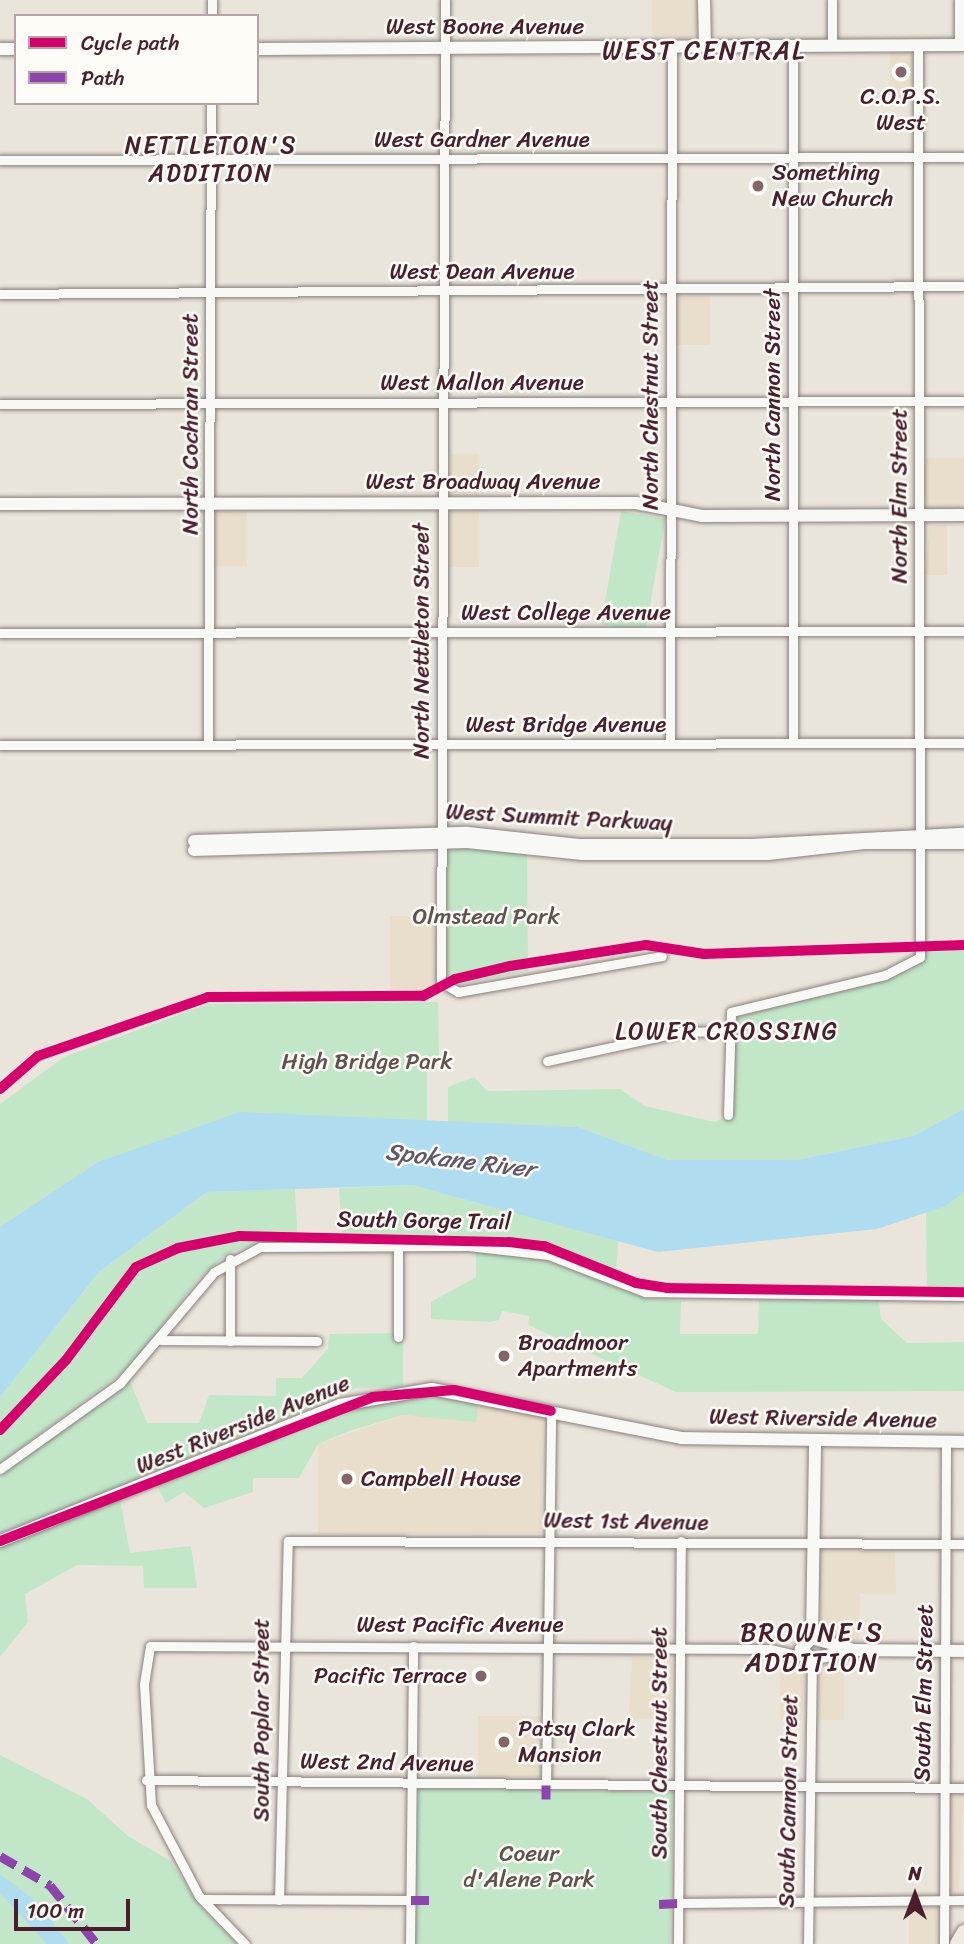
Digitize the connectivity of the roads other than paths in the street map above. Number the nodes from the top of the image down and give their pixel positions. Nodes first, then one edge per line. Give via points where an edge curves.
1 (445, 0) edge
2 (704, 0) edge
3 (832, 0) edge
4 (959, 0) edge
5 (961, 45) edge
6 (793, 46) junction
7 (832, 46) junction
8 (918, 46) junction
9 (672, 47) junction
10 (705, 47) junction
11 (444, 48) junction
12 (259, 49) edge
13 (211, 105) edge
14 (964, 157) edge
15 (919, 158) junction
16 (444, 159) junction
17 (672, 159) junction
18 (793, 159) junction
19 (0, 160) edge
20 (211, 160) junction
21 (964, 286) edge
22 (211, 291) junction
23 (671, 291) junction
24 (791, 291) junction
25 (920, 291) junction
26 (443, 292) junction
27 (0, 294) edge
28 (792, 401) junction
29 (920, 401) junction
30 (964, 401) edge
31 (443, 402) junction
32 (671, 402) junction
33 (0, 404) edge
34 (211, 404) junction
35 (210, 503) junction
36 (442, 503) junction
37 (0, 504) edge
38 (670, 510) junction
39 (964, 515) edge
40 (792, 516) junction
41 (919, 516) junction
42 (793, 631) junction
43 (919, 631) junction
44 (964, 631) edge
45 (442, 632) junction
46 (670, 632) junction
47 (0, 633) edge
48 (208, 633) junction
49 (793, 743) junction
50 (921, 743) junction
51 (964, 743) edge
52 (208, 744) junction
53 (442, 744) junction
54 (670, 744) junction
55 (0, 745) edge
56 (964, 834) edge
57 (441, 838) junction
58 (921, 839) junction
59 (964, 843) edge
60 (194, 845) dead end
61 (662, 956) dead end
62 (729, 1031) junction
63 (547, 1061) dead end
64 (728, 1115) dead end
65 (398, 1247) junction
66 (230, 1259) junction
67 (964, 1296) edge
68 (398, 1337) dead end
69 (161, 1340) junction
70 (230, 1340) junction
71 (317, 1341) dead end
72 (551, 1411) junction
73 (815, 1440) junction
74 (946, 1441) junction
75 (964, 1442) edge
76 (0, 1469) edge
77 (549, 1540) junction
78 (0, 1541) edge
79 (288, 1541) joint
80 (681, 1542) junction
81 (814, 1544) junction
82 (945, 1544) junction
83 (964, 1545) edge
84 (812, 1640) junction
85 (281, 1645) junction
86 (413, 1646) junction
87 (548, 1647) junction
88 (679, 1647) junction
89 (770, 1648) junction
90 (854, 1650) junction
91 (944, 1651) junction
92 (964, 1651) edge
93 (812, 1658) junction
94 (146, 1780) junction
95 (280, 1781) junction
96 (412, 1783) junction
97 (546, 1785) junction
98 (679, 1786) junction
99 (810, 1787) junction
100 (943, 1788) junction
101 (964, 1788) edge
102 (202, 1899) junction
103 (279, 1900) junction
104 (411, 1900) junction
105 (964, 1900) edge
106 (678, 1903) junction
107 (943, 1903) junction
108 (809, 1904) junction
109 (964, 1932) edge
110 (961, 1943) edge
111 (245, 1944) edge
112 (410, 1944) edge
113 (678, 1944) edge
114 (808, 1944) edge
115 (944, 1944) edge

1 - 11 street, North Nettleton Street
2 - 10 street
3 - 7 street
4 - 5 street
5 - 8 street, West Boone Avenue
6 - 7 street, West Boone Avenue
6 - 10 street, West Boone Avenue
6 - 18 street, North Cannon Street
7 - 8 street, West Boone Avenue
8 - 15 street, North Elm Street
9 - 10 street, West Boone Avenue
9 - 11 street, West Boone Avenue
9 - 17 street, North Chestnut Street
11 - 12 street, West Boone Avenue
11 - 16 street, North Nettleton Street
13 - 20 street, North Cochran Street
14 - 15 street, West Gardner Avenue
15 - 18 street, West Gardner Avenue
15 - 25 street, North Elm Street
16 - 17 street, West Gardner Avenue
16 - 20 street, West Gardner Avenue
16 - 26 street, North Nettleton Street
17 - 18 street, West Gardner Avenue
17 - 23 street, North Chestnut Street
18 - 24 street, North Cannon Street
19 - 20 street, West Gardner Avenue
20 - 22 street, North Cochran Street
21 - 25 street, West Dean Avenue
22 - 26 street, West Dean Avenue
22 - 27 street, West Dean Avenue
22 - 34 street, North Cochran Street
23 - 24 street, West Dean Avenue
23 - 26 street, West Dean Avenue
23 - 32 street, North Chestnut Street
24 - 25 street, West Dean Avenue
24 - 28 street, North Cannon Street
25 - 29 street, North Elm Street
26 - 31 street, North Nettleton Street
28 - 29 street, West Mallon Avenue
28 - 32 street, West Mallon Avenue
28 - 40 street, North Cannon Street
29 - 30 street, West Mallon Avenue
29 - 41 street, North Elm Street
31 - 32 street, West Mallon Avenue
31 - 34 street, West Mallon Avenue
31 - 36 street, North Nettleton Street
32 - 38 street, North Chestnut Street
33 - 34 street, West Mallon Avenue
34 - 35 street, North Cochran Street
35 - 36 street, West Broadway Avenue
35 - 37 street, West Broadway Avenue
35 - 48 street, North Cochran Street
36 - 38 street, West Broadway Avenue via 636,503
36 - 45 street, North Nettleton Street
38 - 40 street, West Broadway Avenue via 702,516
38 - 46 street, North Chestnut Street
39 - 41 street, West Broadway Avenue
40 - 41 street, West Broadway Avenue
40 - 42 street, North Cannon Street
41 - 43 street, North Elm Street
42 - 43 street, West College Avenue
42 - 46 street, West College Avenue
42 - 49 street, North Cannon Street
43 - 44 street, West College Avenue
43 - 50 street, North Elm Street
45 - 46 street, West College Avenue
45 - 48 street, West College Avenue
45 - 53 street, North Nettleton Street
46 - 54 street, North Chestnut Street
47 - 48 street, West College Avenue
48 - 52 street, North Cochran Street
49 - 50 street, West Bridge Avenue
49 - 54 street, West Bridge Avenue
50 - 51 street, West Bridge Avenue
50 - 58 street, North Elm Street
52 - 53 street, West Bridge Avenue
52 - 55 street, West Bridge Avenue
53 - 54 street, West Bridge Avenue
53 - 57 street, North Nettleton Street
56 - 58 street, West Summit Parkway
57 - 58 street, West Summit Parkway via 620,850
57 - 60 street, West Summit Parkway
57 - 61 street, North Nettleton Street via 444,988 462,991
58 - 59 street, West Summit Parkway
58 - 62 street, North Elm Street via 920,947 912,967 730,1013
62 - 63 street via 680,1032
62 - 64 street
65 - 66 street via 260,1247
65 - 67 street via 548,1255 645,1292
65 - 68 street
66 - 69 street
66 - 70 street
69 - 70 street
69 - 76 street via 120,1383
70 - 71 street
72 - 73 street, West Riverside Avenue via 682,1438
72 - 77 street
72 - 78 street, West Riverside Avenue via 454,1390 373,1397
73 - 74 street, West Riverside Avenue
73 - 81 street
74 - 75 street, West Riverside Avenue
74 - 82 street, South Elm Street
77 - 79 street, West 1st Avenue
77 - 80 street, West 1st Avenue
77 - 87 street
79 - 85 street, South Poplar Street
80 - 81 street, West 1st Avenue
80 - 88 street, South Chestnut Street
81 - 82 street, West 1st Avenue
81 - 84 street
82 - 83 street, West 1st Avenue
82 - 91 street, South Elm Street
84 - 89 street, West Pacific Avenue
84 - 90 street, West Pacific Avenue
84 - 93 street
84 - 93 street
85 - 86 street, West Pacific Avenue
85 - 94 street, West Pacific Avenue via 149,1646
85 - 95 street, South Poplar Street
86 - 87 street, West Pacific Avenue
86 - 96 street
87 - 88 street, West Pacific Avenue
87 - 97 street
88 - 89 street, West Pacific Avenue
88 - 98 street, South Chestnut Street
89 - 93 street, West Pacific Avenue
90 - 91 street, West Pacific Avenue
90 - 93 street, West Pacific Avenue
91 - 92 street, West Pacific Avenue
91 - 100 street, South Elm Street
93 - 99 street, South Cannon Street
94 - 95 street, West 2nd Avenue
94 - 102 street via 159,1823
95 - 96 street, West 2nd Avenue
95 - 103 street, South Poplar Street
96 - 97 street, West 2nd Avenue
96 - 104 street
97 - 98 street, West 2nd Avenue
98 - 99 street, West 2nd Avenue
98 - 106 street, South Chestnut Street
99 - 100 street, West 2nd Avenue
99 - 108 street, South Cannon Street
100 - 101 street, West 2nd Avenue
100 - 107 street, South Elm Street
102 - 103 street
102 - 111 street
103 - 104 street
104 - 112 street
105 - 107 street
106 - 108 street
106 - 113 street, South Chestnut Street
107 - 108 street
107 - 115 street, South Elm Street
108 - 114 street, South Cannon Street
109 - 110 main road

